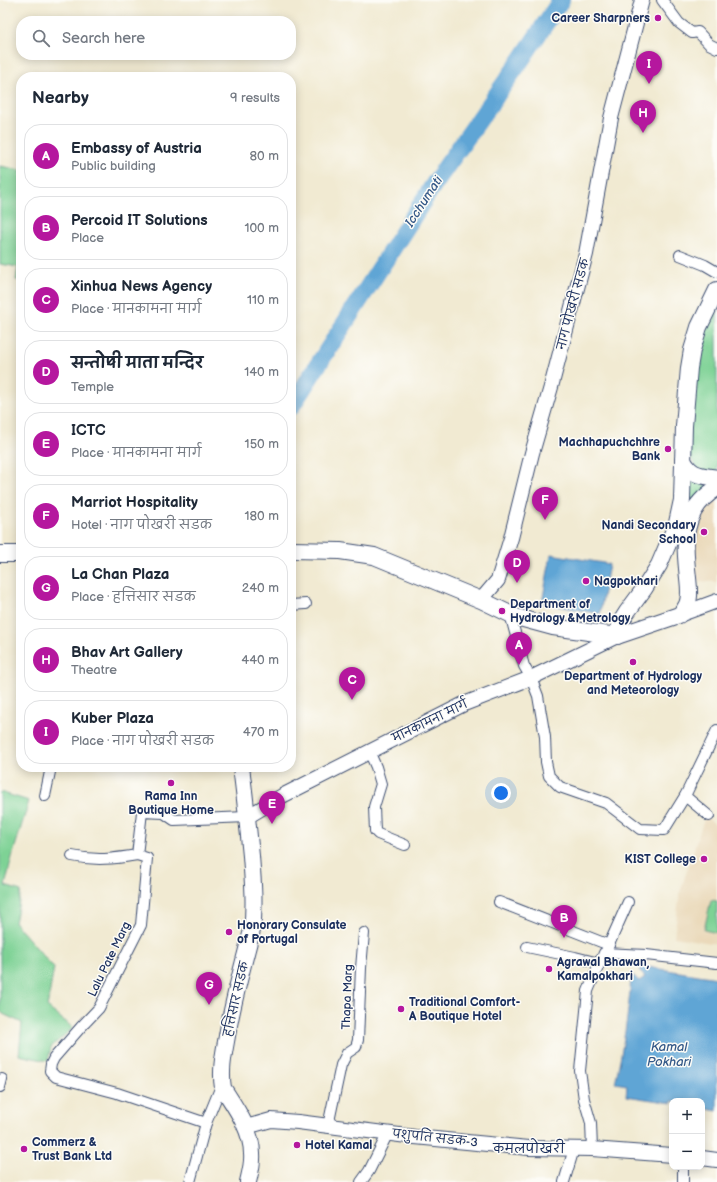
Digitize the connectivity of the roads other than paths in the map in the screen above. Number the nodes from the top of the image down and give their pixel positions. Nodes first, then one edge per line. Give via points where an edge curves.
1 (642, 0) edge
2 (662, 0) edge
3 (717, 48) edge
4 (680, 255) dead end
5 (717, 272) edge
6 (717, 290) edge
7 (683, 460) junction
8 (717, 478) edge
9 (717, 488) edge
10 (680, 531) junction
11 (296, 550) edge
12 (0, 554) edge
13 (16, 554) edge
14 (481, 600) junction
15 (717, 601) edge
16 (306, 604) dead end
17 (296, 605) edge
18 (510, 614) junction
19 (679, 615) junction
20 (617, 636) junction
21 (532, 678) junction
22 (717, 730) edge
23 (369, 751) junction
24 (49, 772) edge
25 (241, 772) edge
26 (45, 796) dead end
27 (685, 796) junction
28 (709, 816) dead end
29 (247, 817) junction
30 (405, 845) dead end
31 (137, 855) junction
32 (72, 856) dead end
33 (499, 902) dead end
34 (628, 902) dead end
35 (364, 933) dead end
36 (527, 947) dead end
37 (607, 949) junction
38 (599, 963) junction
39 (717, 963) edge
40 (223, 1088) junction
41 (206, 1123) junction
42 (328, 1126) junction
43 (246, 1127) junction
44 (388, 1133) junction
45 (574, 1149) junction
46 (592, 1150) junction
47 (669, 1155) edge
48 (705, 1158) edge
49 (717, 1160) edge
50 (683, 1170) edge
51 (190, 1182) edge
52 (248, 1182) edge
53 (361, 1182) edge
54 (564, 1182) edge
55 (683, 1182) edge

1 - 14 main road, नाग पोखरी सडक via 611,118 586,254 513,531 498,580
2 - 3 street via 679,23 692,33 698,32 709,44
4 - 5 street
6 - 7 main road via 699,327 692,350
7 - 8 main road via 691,472
7 - 10 main road via 682,500 677,523
9 - 10 main road via 709,493
10 - 19 main road via 689,590 685,608
10 - 20 main road via 620,623
11 - 14 main road via 340,551 374,556
12 - 13 main road
14 - 18 main road
15 - 19 main road
16 - 17 street
18 - 20 main road via 553,627
18 - 21 street via 524,666
19 - 20 main road
20 - 21 main road, मानकामना मार्ग
21 - 23 main road, मानकामना मार्ग via 464,704
21 - 27 street via 540,705 549,776 560,788 606,803 640,829 664,830
22 - 27 street
23 - 29 main road, मानकामना मार्ग
23 - 30 street via 381,784 374,807 375,831
24 - 26 street
25 - 29 main road, हत्तिसार सडक
27 - 28 street
29 - 31 street via 174,820 164,813 142,812
29 - 40 main road, हत्तिसार सडक via 253,885 253,923 226,1038 221,1071
31 - 32 street via 113,860
31 - 41 street, Lalu Pate Marg via 147,858 142,925 99,1008 54,1058 50,1071 56,1077 117,1093
33 - 37 street
34 - 37 street
35 - 42 street, Thapa Marg via 358,1040 356,1047 347,1053 341,1065
36 - 38 street
37 - 38 street
37 - 39 street
38 - 46 street via 588,991 580,1071 591,1124
40 - 41 street via 219,1091
40 - 43 main road, हत्तिसार सडक
41 - 51 street
42 - 43 main road, पशुपति सडक-3 via 271,1120
42 - 44 main road, पशुपति सडक-3
43 - 52 main road, हत्तिसार सडक via 253,1156
44 - 45 main road, पशुपति सडक-3 via 529,1148
44 - 53 street
45 - 46 main road, पशुपति सडक-3
45 - 54 street
46 - 47 main road, पशुपति सडक-3
48 - 49 main road
50 - 55 street

